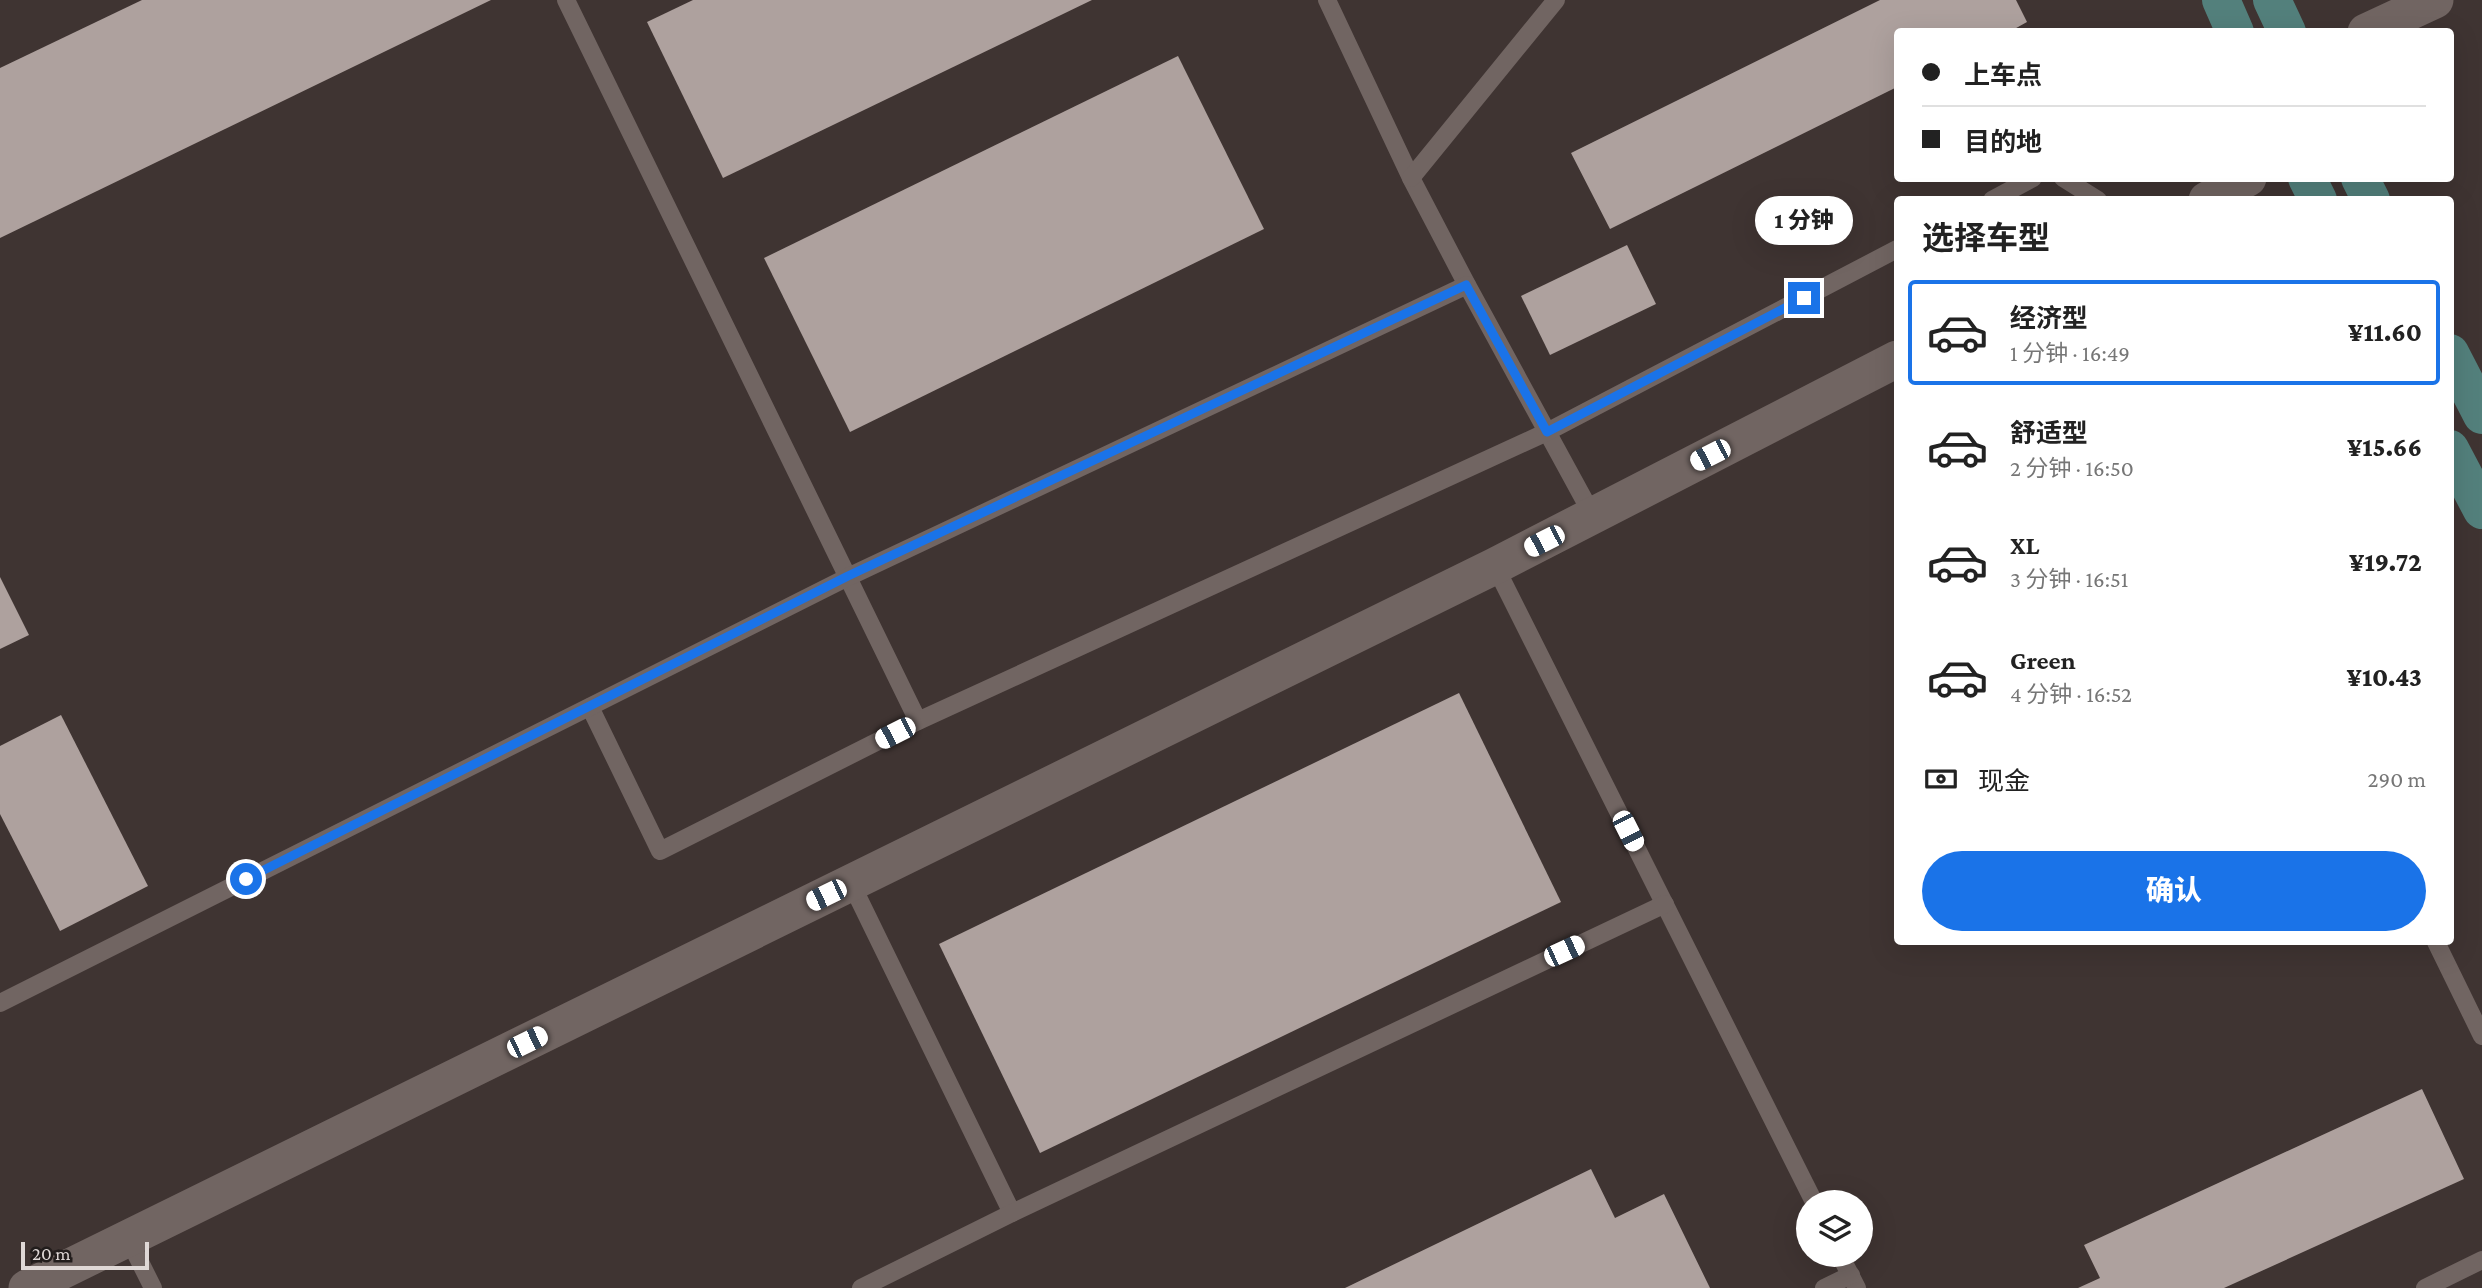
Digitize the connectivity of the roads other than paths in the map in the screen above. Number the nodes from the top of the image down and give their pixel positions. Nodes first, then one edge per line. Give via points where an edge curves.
1 (566, 0) edge
2 (1327, 0) edge
3 (1556, 0) edge
4 (2221, 0) edge
5 (2272, 0) edge
6 (2435, 0) edge
7 (2233, 28) edge
8 (2285, 28) edge
9 (2375, 28) edge
10 (1411, 178) junction
11 (2026, 182) edge
12 (2069, 182) edge
13 (2241, 182) edge
14 (1999, 196) edge
15 (2092, 196) edge
16 (2214, 196) edge
17 (1894, 251) edge
18 (1466, 285) junction
19 (1894, 361) edge
20 (2454, 361) edge
21 (2482, 415) edge
22 (1547, 432) junction
23 (2454, 457) edge
24 (2482, 510) edge
25 (1593, 516) junction
26 (1495, 566) junction
27 (848, 576) junction
28 (590, 707) junction
29 (918, 721) junction
30 (851, 883) junction
31 (1665, 904) junction
32 (2437, 945) edge
33 (0, 1003) edge
34 (2482, 1035) edge
35 (1808, 1190) edge
36 (1012, 1213) junction
37 (128, 1238) junction
38 (2482, 1260) edge
39 (1854, 1282) edge
40 (27, 1288) edge
41 (153, 1288) edge
42 (861, 1288) edge
43 (1824, 1288) edge
44 (2426, 1288) edge

1 - 27 lane
2 - 10 lane
3 - 10 lane
4 - 7 main road
5 - 8 main road
6 - 9 street
10 - 18 lane
11 - 14 lane
12 - 15 lane
13 - 16 street
17 - 22 lane
18 - 22 lane
18 - 27 lane
19 - 25 street
20 - 21 main road
22 - 25 lane
22 - 29 lane
23 - 24 main road
25 - 26 street
26 - 30 street
26 - 31 lane
27 - 28 lane
27 - 29 lane
28 - 29 lane via 660,851
28 - 33 lane
30 - 36 lane
30 - 37 street
31 - 35 lane
31 - 36 lane
32 - 34 lane
36 - 42 lane
37 - 40 street
37 - 41 lane
38 - 44 lane
39 - 43 lane

